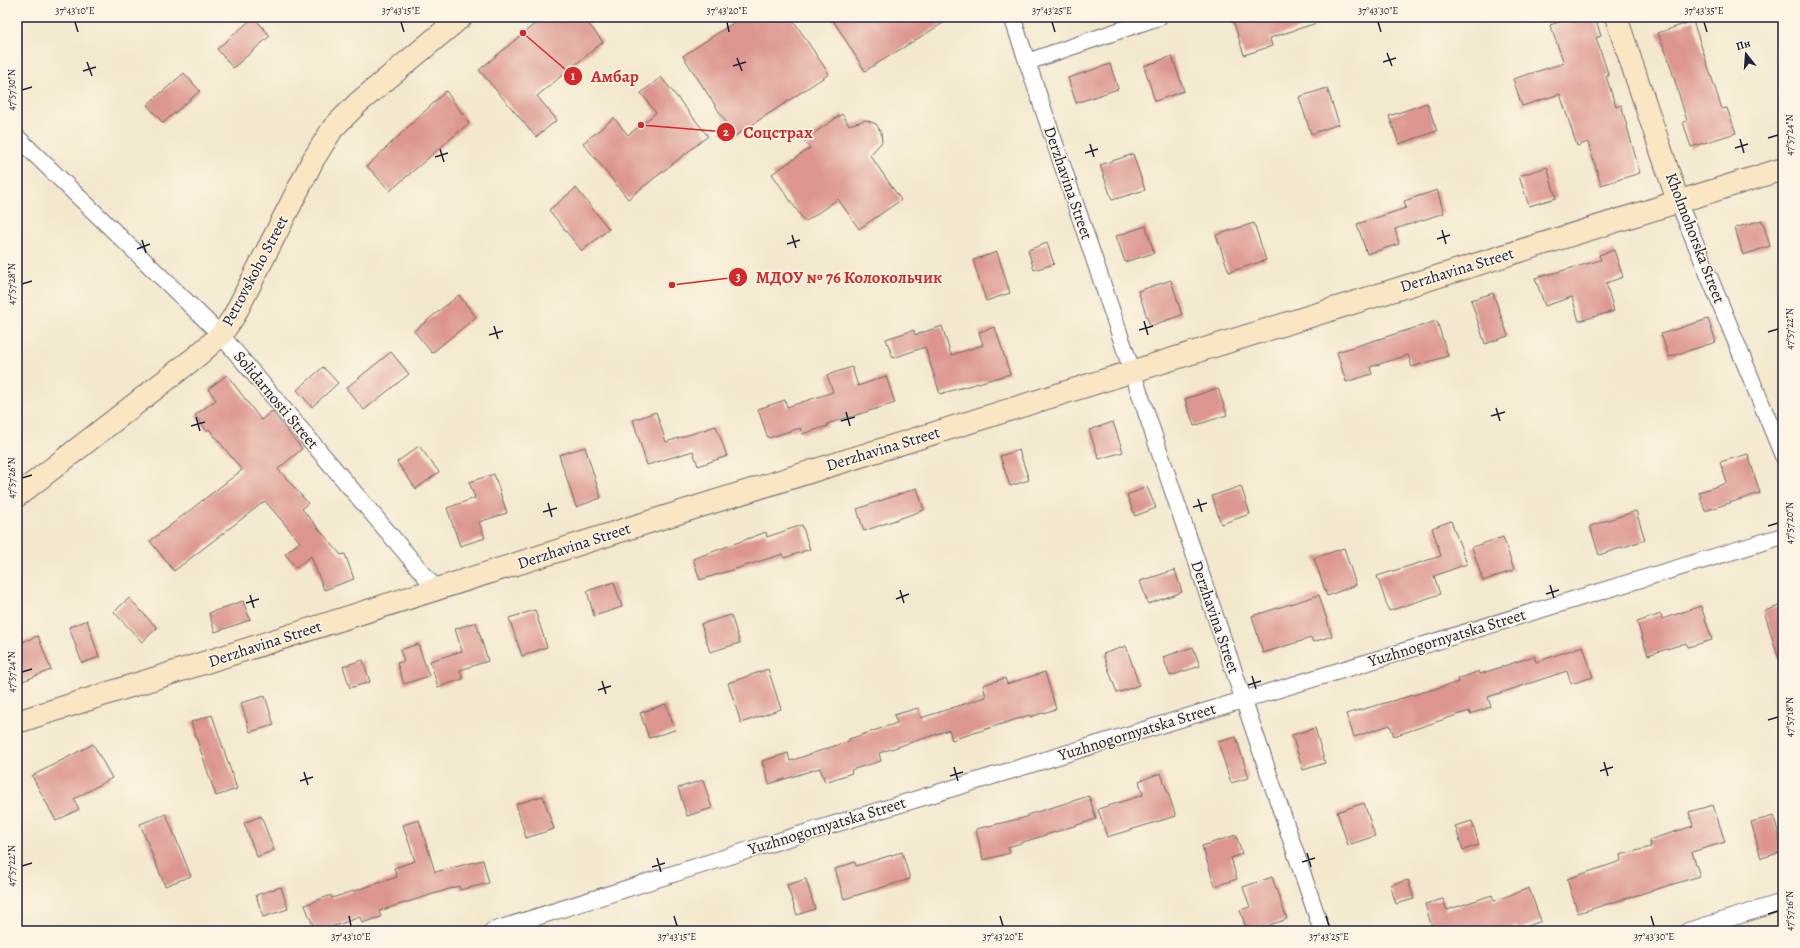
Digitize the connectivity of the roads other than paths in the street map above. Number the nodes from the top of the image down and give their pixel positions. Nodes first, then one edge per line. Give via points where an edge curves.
1 (461, 17) edge
2 (1012, 17) edge
3 (1159, 17) edge
4 (1616, 17) edge
5 (1027, 62) junction
6 (17, 137) edge
7 (1783, 169) edge
8 (1678, 201) junction
9 (221, 334) junction
10 (1131, 371) junction
11 (1783, 456) edge
12 (17, 496) edge
13 (1783, 536) edge
14 (437, 590) junction
15 (1244, 700) junction
16 (17, 722) edge
17 (1783, 902) edge
18 (492, 931) edge
19 (1322, 931) edge
20 (1688, 931) edge

1 - 9 main road, Petrovskoho Street via 358,103 333,128 313,160 234,316
2 - 5 street, Derzhavina Street
3 - 5 street
4 - 8 main road, Kholmohorska Street
5 - 10 street, Derzhavina Street
6 - 9 street, Solidarnosti Street
7 - 8 main road, Derzhavina Street
8 - 10 main road, Derzhavina Street
8 - 11 street, Kholmohorska Street
9 - 12 main road, Petrovskoho Street via 197,356
9 - 14 street, Solidarnosti Street
10 - 14 main road, Derzhavina Street
10 - 15 street, Derzhavina Street
13 - 15 street, Yuzhnogornyatska Street
14 - 16 main road, Derzhavina Street
15 - 18 street, Yuzhnogornyatska Street via 764,845
15 - 19 street, Derzhavina Street
17 - 20 street

